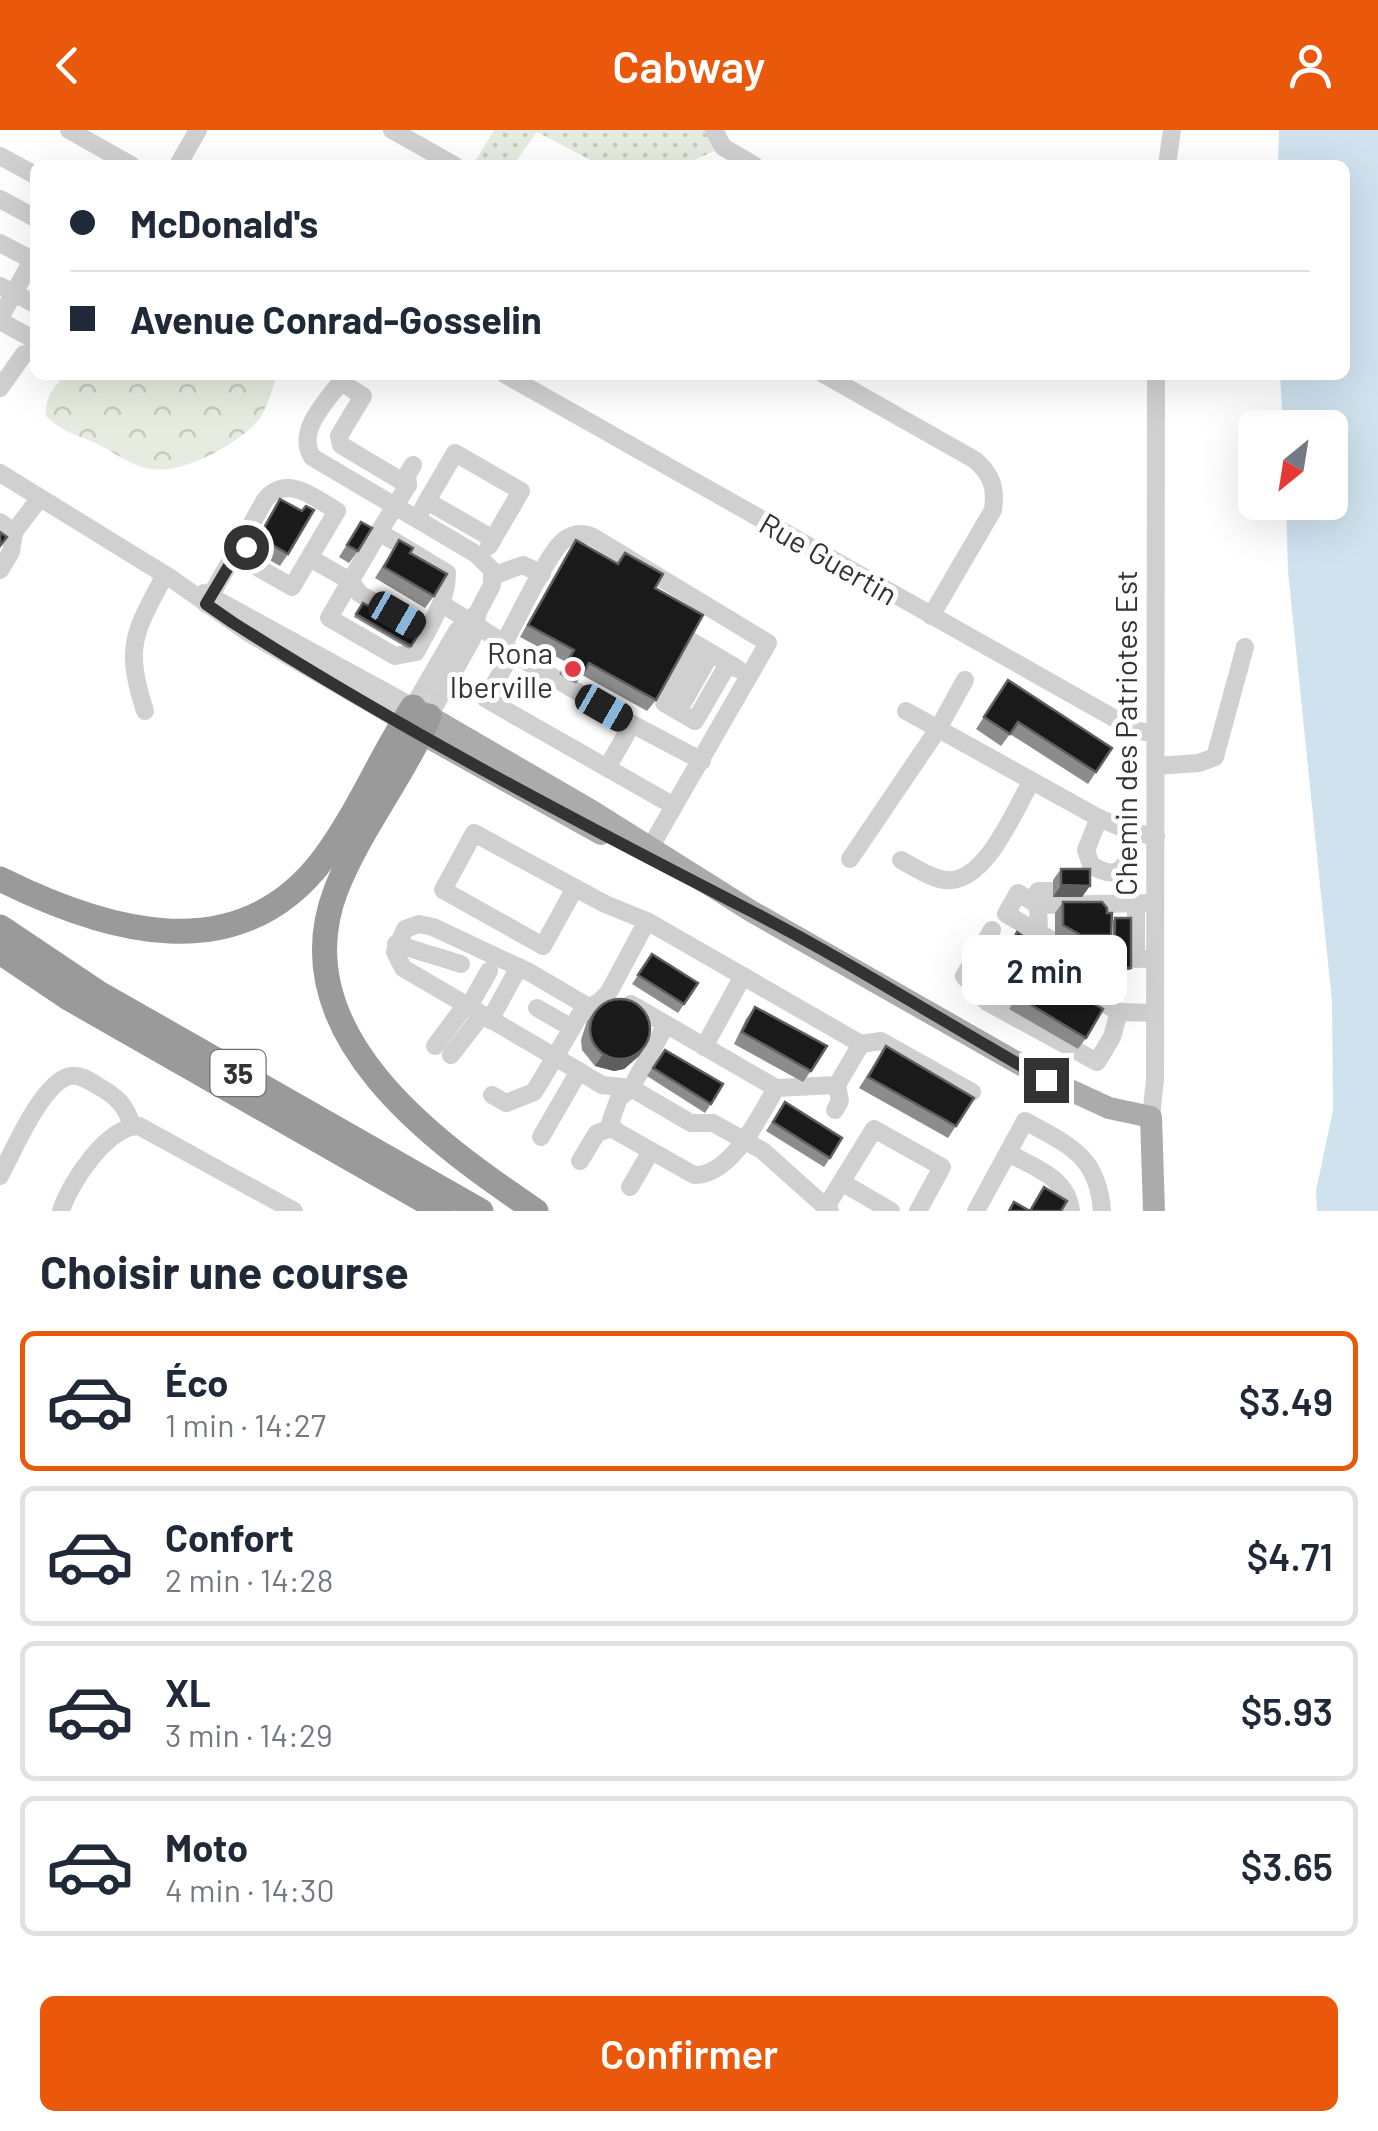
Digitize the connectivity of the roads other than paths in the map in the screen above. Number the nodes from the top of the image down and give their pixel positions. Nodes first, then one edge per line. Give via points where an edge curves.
1 (69, 130) edge
2 (198, 130) edge
3 (392, 130) edge
4 (714, 130) edge
5 (1172, 130) edge
6 (0, 156) edge
7 (122, 160) edge
8 (181, 160) edge
9 (445, 160) edge
10 (745, 160) edge
11 (1168, 160) edge
12 (30, 172) edge
13 (0, 198) edge
14 (30, 215) edge
15 (0, 243) edge
16 (30, 256) edge
17 (30, 263) edge
18 (7, 290) edge
19 (30, 302) edge
20 (0, 319) edge
21 (28, 346) edge
22 (343, 380) edge
23 (346, 380) edge
24 (515, 380) edge
25 (835, 380) edge
26 (1156, 380) edge
27 (0, 388) edge
28 (413, 465) dead end
29 (0, 473) edge
30 (408, 485) junction
31 (39, 499) junction
32 (427, 501) junction
33 (308, 515) junction
34 (417, 520) junction
35 (387, 521) junction
36 (7, 527) edge
37 (493, 539) junction
38 (236, 554) junction
39 (310, 558) junction
40 (482, 558) junction
41 (0, 570) edge
42 (542, 574) junction
43 (492, 576) junction
44 (168, 577) junction
45 (344, 577) junction
46 (658, 596) edge
47 (208, 600) junction
48 (442, 604) junction
49 (381, 606) junction
50 (931, 616) junction
51 (725, 618) junction
52 (474, 620) junction
53 (427, 632) junction
54 (363, 638) junction
55 (1245, 647) dead end
56 (508, 648) junction
57 (728, 664) junction
58 (346, 668) junction
59 (750, 676) junction
60 (965, 680) dead end
61 (906, 711) dead end
62 (146, 712) dead end
63 (417, 720) junction
64 (632, 724) junction
65 (938, 729) junction
66 (1155, 734) junction
67 (702, 760) junction
68 (1156, 766) junction
69 (607, 768) junction
70 (1031, 782) junction
71 (674, 806) junction
72 (1099, 818) junction
73 (1134, 833) junction
74 (1156, 836) junction
75 (650, 848) junction
76 (850, 859) dead end
77 (901, 860) dead end
78 (0, 879) edge
79 (575, 888) junction
80 (1146, 903) junction
81 (1038, 904) junction
82 (751, 911) junction
83 (647, 921) junction
84 (0, 927) edge
85 (992, 930) dead end
86 (1109, 930) junction
87 (1038, 932) junction
88 (396, 944) junction
89 (472, 945) junction
90 (543, 946) junction
91 (0, 952) edge
92 (979, 953) junction
93 (1146, 959) junction
94 (461, 964) junction
95 (520, 967) junction
96 (489, 971) dead end
97 (744, 976) junction
98 (542, 978) junction
99 (609, 992) junction
100 (443, 994) junction
101 (587, 1006) junction
102 (537, 1008) dead end
103 (1119, 1012) junction
104 (476, 1013) junction
105 (1155, 1014) junction
106 (666, 1025) junction
107 (572, 1028) junction
108 (860, 1044) junction
109 (704, 1047) junction
110 (443, 1050) dead end
111 (555, 1057) junction
112 (579, 1071) junction
113 (837, 1085) junction
114 (630, 1088) junction
115 (776, 1088) junction
116 (972, 1092) edge
117 (492, 1095) dead end
118 (834, 1110) dead end
119 (1151, 1117) junction
120 (132, 1126) junction
121 (612, 1128) junction
122 (541, 1137) dead end
123 (746, 1142) junction
124 (651, 1151) junction
125 (1008, 1153) junction
126 (580, 1161) dead end
127 (0, 1176) edge
128 (843, 1183) junction
129 (630, 1187) dead end
130 (265, 1204) edge
131 (828, 1209) edge
132 (60, 1211) edge
133 (294, 1211) edge
134 (442, 1211) edge
135 (481, 1211) edge
136 (536, 1211) edge
137 (891, 1211) edge
138 (918, 1211) edge
139 (976, 1211) edge
140 (1071, 1211) edge
141 (1102, 1211) edge
142 (1154, 1211) edge

1 - 7 street
2 - 8 street
3 - 9 street
4 - 10 street via 723,147
5 - 11 street
6 - 12 street
13 - 14 street
15 - 16 street
17 - 18 street
18 - 19 street
18 - 20 street
20 - 21 street
21 - 27 street
22 - 35 street via 308,429 308,450
23 - 30 street via 363,396 339,436 341,445
24 - 50 street, Rue Guertin
25 - 50 street via 990,473 994,510
26 - 66 street, Chemin des Patriotes Est
28 - 30 street
29 - 31 street
30 - 35 street
31 - 36 street
31 - 44 street
32 - 34 street
32 - 37 street
32 - 37 street via 455,453 521,491
33 - 38 street via 269,508
33 - 38 street via 337,512 306,492 276,489
33 - 39 street
34 - 35 street
34 - 40 street
35 - 45 street via 366,524
35 - 48 street via 446,572
36 - 41 street via 11,552
37 - 40 street
38 - 39 street via 292,587
38 - 47 street
39 - 45 street
40 - 43 street
42 - 43 street via 523,564
42 - 51 street via 563,541 586,534
42 - 56 street
43 - 52 street
44 - 47 street
44 - 62 street via 144,612 133,646
45 - 49 street
45 - 54 street via 329,618
46 - 51 street via 688,613
47 - 58 street
47 - 63 street
48 - 52 street
48 - 53 street
49 - 53 street
49 - 54 street
50 - 66 street, Rue Guertin via 1135,730
51 - 59 street via 768,643
52 - 56 street
52 - 63 street via 457,632
53 - 54 street via 416,652 396,656
54 - 58 street
55 - 68 street via 1215,757
56 - 64 street
56 - 69 street via 486,699
57 - 57 street via 700,646 664,703 695,721
57 - 59 street
58 - 63 street
59 - 67 street
60 - 65 street
61 - 65 street
63 - 75 main road
63 - 78 highway via 317,866 280,902 248,919 194,931 132,927 60,907
63 - 82 main road via 675,875
63 - 136 highway via 337,888 326,930 328,982 353,1045 390,1093 443,1143
64 - 67 street
64 - 69 street
65 - 70 street
65 - 76 street
66 - 68 street, Chemin des Patriotes Est
67 - 71 street
68 - 74 street, Chemin des Patriotes Est
69 - 71 street
70 - 72 street
70 - 77 street via 972,874 948,880
71 - 75 street
72 - 73 street
72 - 73 street via 1086,850 1099,870 1123,868
73 - 74 street
74 - 80 street, Chemin des Patriotes Est
75 - 82 main road
79 - 83 street
79 - 90 street
79 - 90 street via 474,834 443,890
80 - 86 street
80 - 93 street, Chemin des Patriotes Est
81 - 86 street
81 - 87 street
81 - 87 street via 1018,893 1006,914
82 - 119 main road via 1062,1088
83 - 97 street
83 - 99 street
84 - 135 highway, 35 via 122,1006
85 - 92 street
86 - 87 street via 1078,954
86 - 93 street
88 - 89 street via 419,924
88 - 94 street
88 - 100 street via 403,968
89 - 94 street
89 - 95 street
90 - 98 street
91 - 134 highway, 35
92 - 103 street via 1012,970 1030,960
92 - 103 street via 965,980 987,1002 1097,1062
93 - 105 street, Chemin des Patriotes Est
94 - 100 street
95 - 98 street
95 - 104 street
96 - 104 street
97 - 108 street
97 - 109 street
98 - 101 street
99 - 101 street
99 - 106 street
100 - 104 street
101 - 107 street
102 - 107 street
103 - 105 street
104 - 110 street
104 - 111 street
105 - 119 street, Chemin des Patriotes Est
106 - 109 street
106 - 114 street
107 - 111 street
108 - 113 street
108 - 116 street via 881,1041
109 - 115 street
111 - 112 street
111 - 117 street via 534,1092 506,1103
112 - 114 street via 602,1085
112 - 122 street
113 - 115 street
113 - 118 street
114 - 121 street via 610,1115
114 - 123 street via 690,1123 713,1123
115 - 123 street
119 - 142 main road, Chemin des Patriotes Est
120 - 127 street via 116,1098 79,1076 65,1077 46,1093
120 - 130 street
120 - 132 street via 89,1161
121 - 124 street
121 - 126 street via 597,1132
123 - 124 street via 701,1175
123 - 131 street
124 - 129 street
125 - 139 street
125 - 140 street via 1056,1180
125 - 141 street via 1026,1121 1075,1149 1100,1186
128 - 131 street
128 - 137 street
128 - 138 street via 874,1129 942,1167
130 - 133 street

